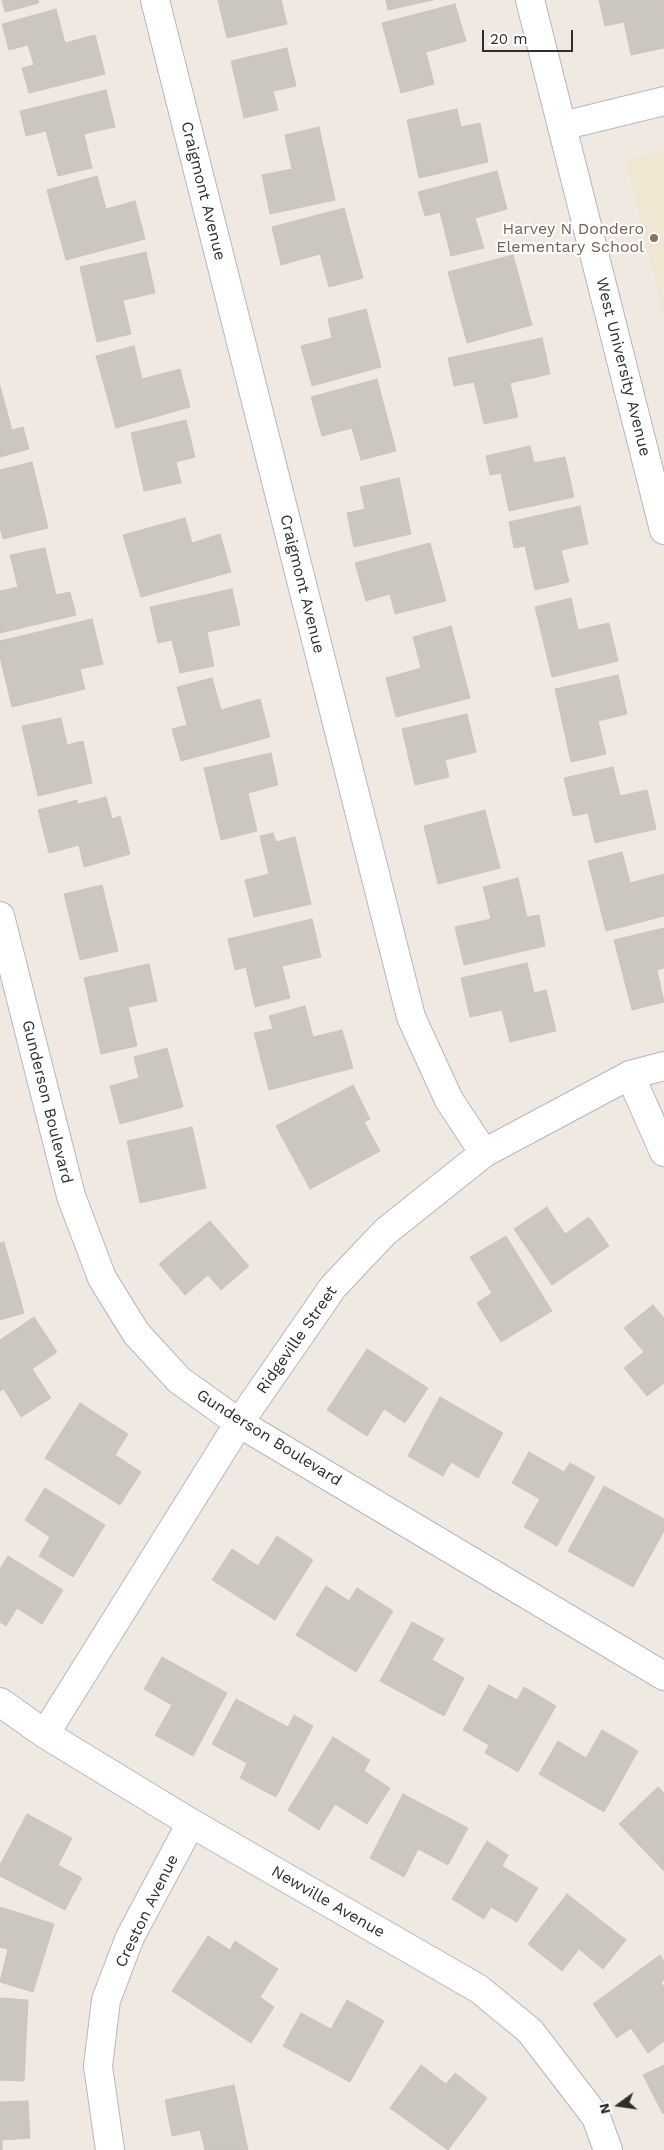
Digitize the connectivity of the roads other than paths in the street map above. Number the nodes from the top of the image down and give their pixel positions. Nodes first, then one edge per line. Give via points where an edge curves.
1 (155, 0) edge
2 (530, 0) edge
3 (664, 101) edge
4 (562, 126) junction
5 (664, 530) edge
6 (0, 916) edge
7 (664, 1066) edge
8 (630, 1075) junction
9 (664, 1152) edge
10 (484, 1153) junction
11 (240, 1423) junction
12 (664, 1676) edge
13 (0, 1702) edge
14 (45, 1734) junction
15 (192, 1823) junction
16 (110, 2150) edge
17 (608, 2150) edge

1 - 10 street, Craigmont Avenue via 411,1017 449,1100
2 - 4 street, West University Avenue
3 - 4 street
4 - 5 street, West University Avenue
6 - 11 street, Gunderson Boulevard via 71,1196 102,1278 136,1333 179,1380
7 - 8 street, Ridgeville Street
8 - 9 street
8 - 10 street, Ridgeville Street
10 - 11 street, Ridgeville Street via 385,1232 333,1287
11 - 12 street, Gunderson Boulevard
11 - 14 street, Ridgeville Street
13 - 14 street, Newville Avenue
14 - 15 street, Newville Avenue
15 - 16 street, Creston Avenue via 130,1937 106,2000 98,2066
15 - 17 street, Newville Avenue via 479,1989 530,2031 596,2117

